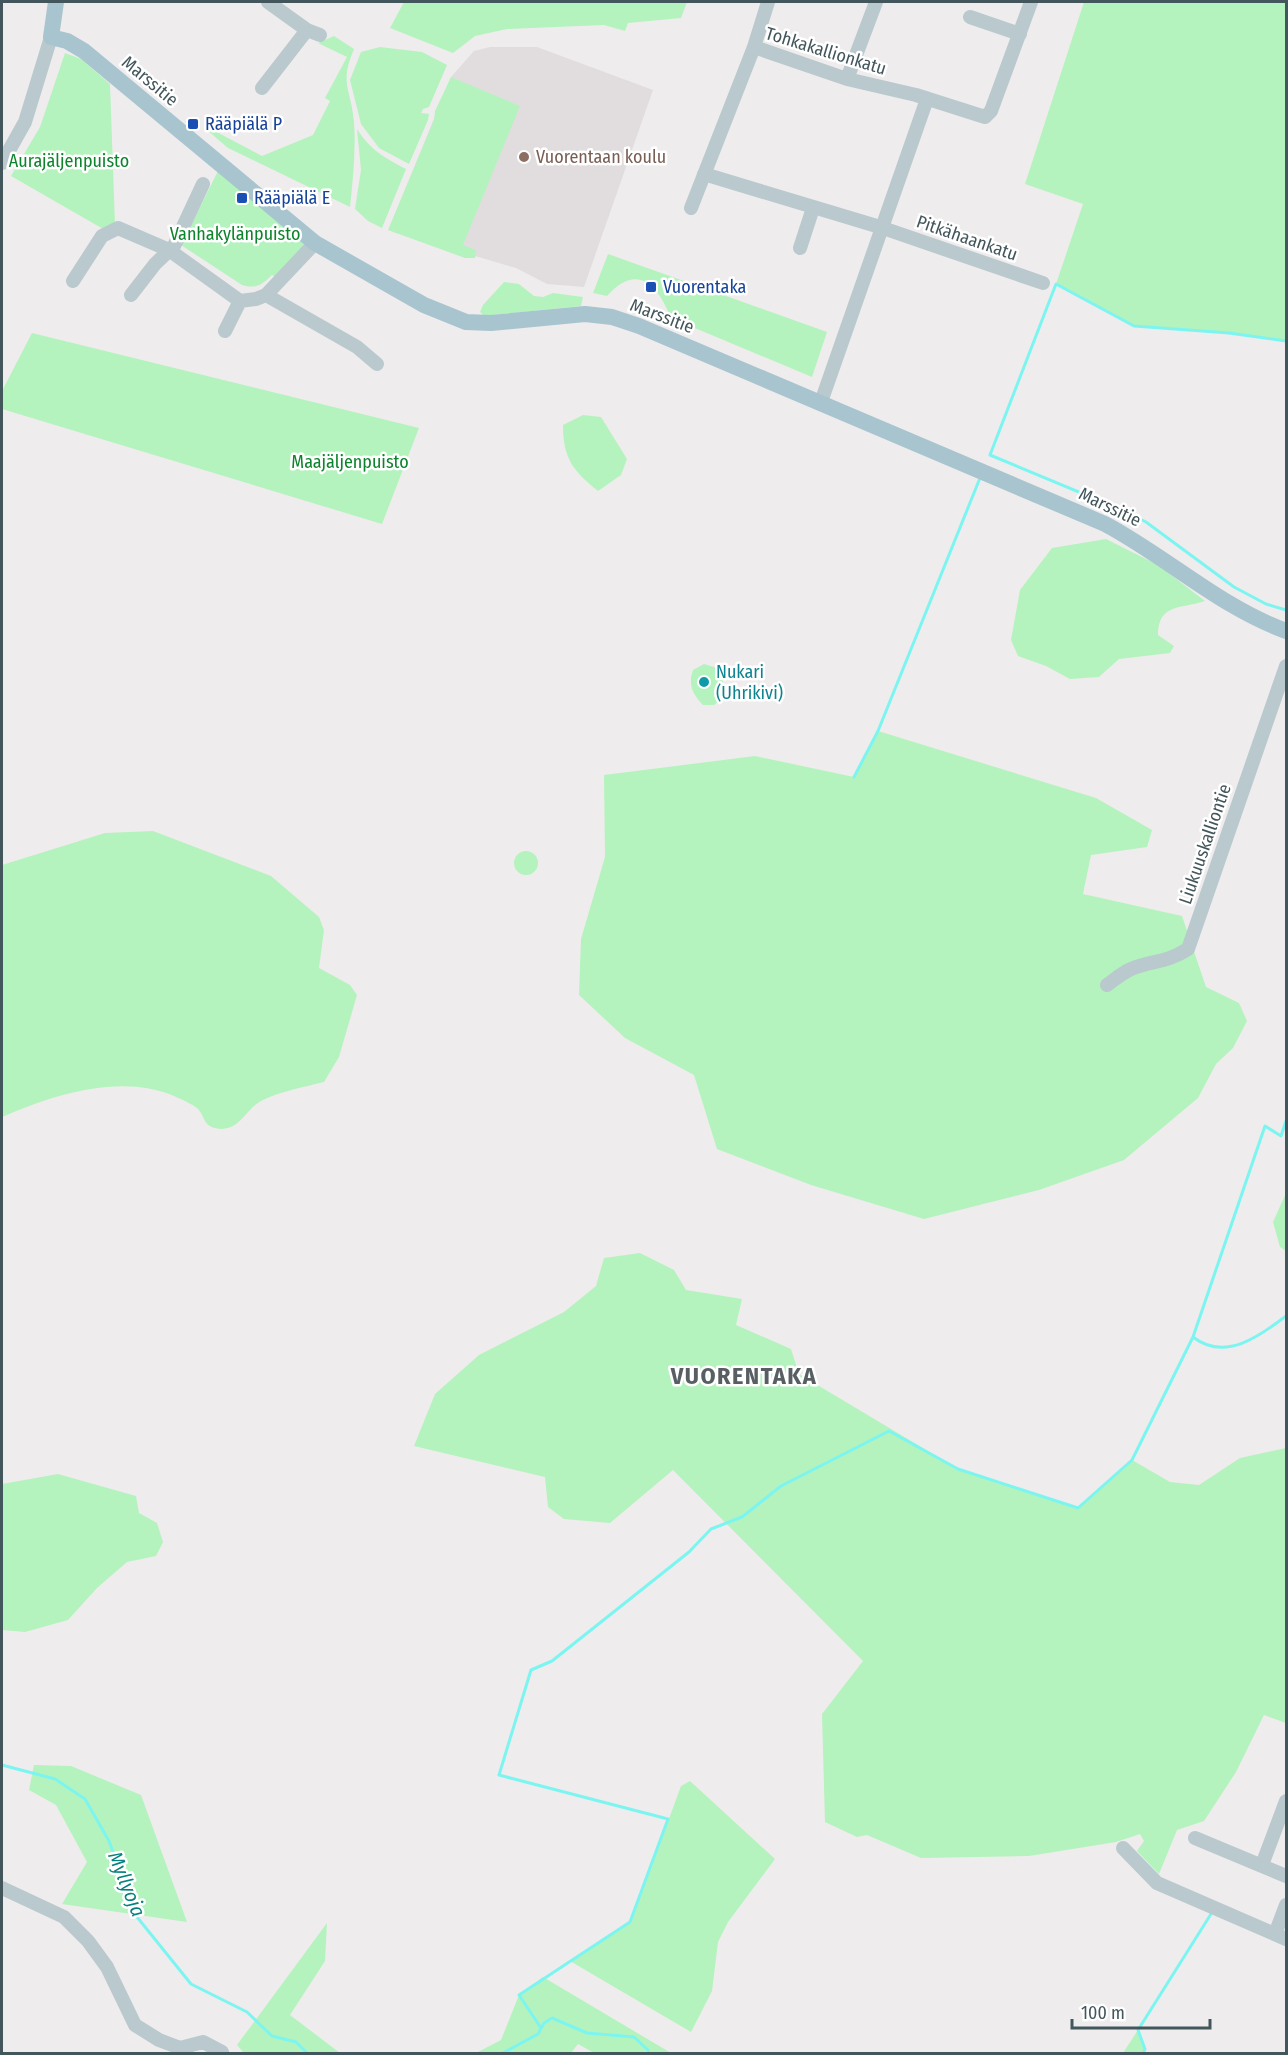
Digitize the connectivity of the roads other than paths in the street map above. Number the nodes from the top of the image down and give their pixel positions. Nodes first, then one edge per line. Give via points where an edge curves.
1 (57, 2) edge
2 (267, 2) edge
3 (768, 2) edge
4 (876, 2) edge
5 (1031, 2) edge
6 (970, 17) dead end
7 (307, 30) junction
8 (1020, 34) junction
9 (320, 35) dead end
10 (51, 37) junction
11 (754, 47) junction
12 (847, 79) junction
13 (262, 88) dead end
14 (927, 99) junction
15 (2, 164) edge
16 (704, 174) junction
17 (203, 184) dead end
18 (691, 208) dead end
19 (813, 208) junction
20 (880, 227) junction
21 (315, 243) junction
22 (800, 248) dead end
23 (169, 250) junction
24 (73, 281) dead end
25 (1043, 283) dead end
26 (131, 295) dead end
27 (266, 295) junction
28 (240, 301) junction
29 (225, 331) dead end
30 (377, 364) dead end
31 (820, 402) junction
32 (1287, 632) edge
33 (1287, 666) edge
34 (1107, 985) dead end
35 (1287, 1801) edge
36 (1282, 1828) edge
37 (1195, 1838) dead end
38 (1123, 1848) dead end
39 (1262, 1865) junction
40 (1287, 1876) edge
41 (2, 1888) edge
42 (1287, 1905) edge
43 (1281, 1936) edge
44 (222, 2052) dead end

1 - 10 main road
2 - 7 street
3 - 11 street
4 - 12 street
5 - 8 street
6 - 8 street
7 - 9 street
7 - 13 street
8 - 14 street, Tohkakallionkatu via 991,111 985,117
10 - 15 street via 25,122
10 - 21 main road, Marssitie via 84,51
11 - 12 street, Tohkakallionkatu
11 - 16 street, Tohkakallionkatu
12 - 14 street, Tohkakallionkatu
14 - 20 street
16 - 18 street, Tohkakallionkatu
16 - 19 street
17 - 23 street
19 - 20 street
19 - 22 street
20 - 25 street, Pitkähaankatu
20 - 31 street
21 - 27 street
21 - 31 main road, Marssitie via 448,316 478,323 570,314 612,317
23 - 24 street via 118,228 102,236
23 - 26 street
23 - 28 street
27 - 28 street
27 - 30 street via 357,347
28 - 29 street
31 - 32 main road, Marssitie via 1105,524 1138,541 1236,609
33 - 34 street, Liukuuskalliontie via 1188,949 1171,960 1128,970
35 - 36 street
36 - 39 street
37 - 39 street
38 - 43 street via 1157,1882
39 - 40 street
41 - 44 street via 64,1917 88,1941 107,1967 135,2025 180,2048 203,2042
42 - 43 street

